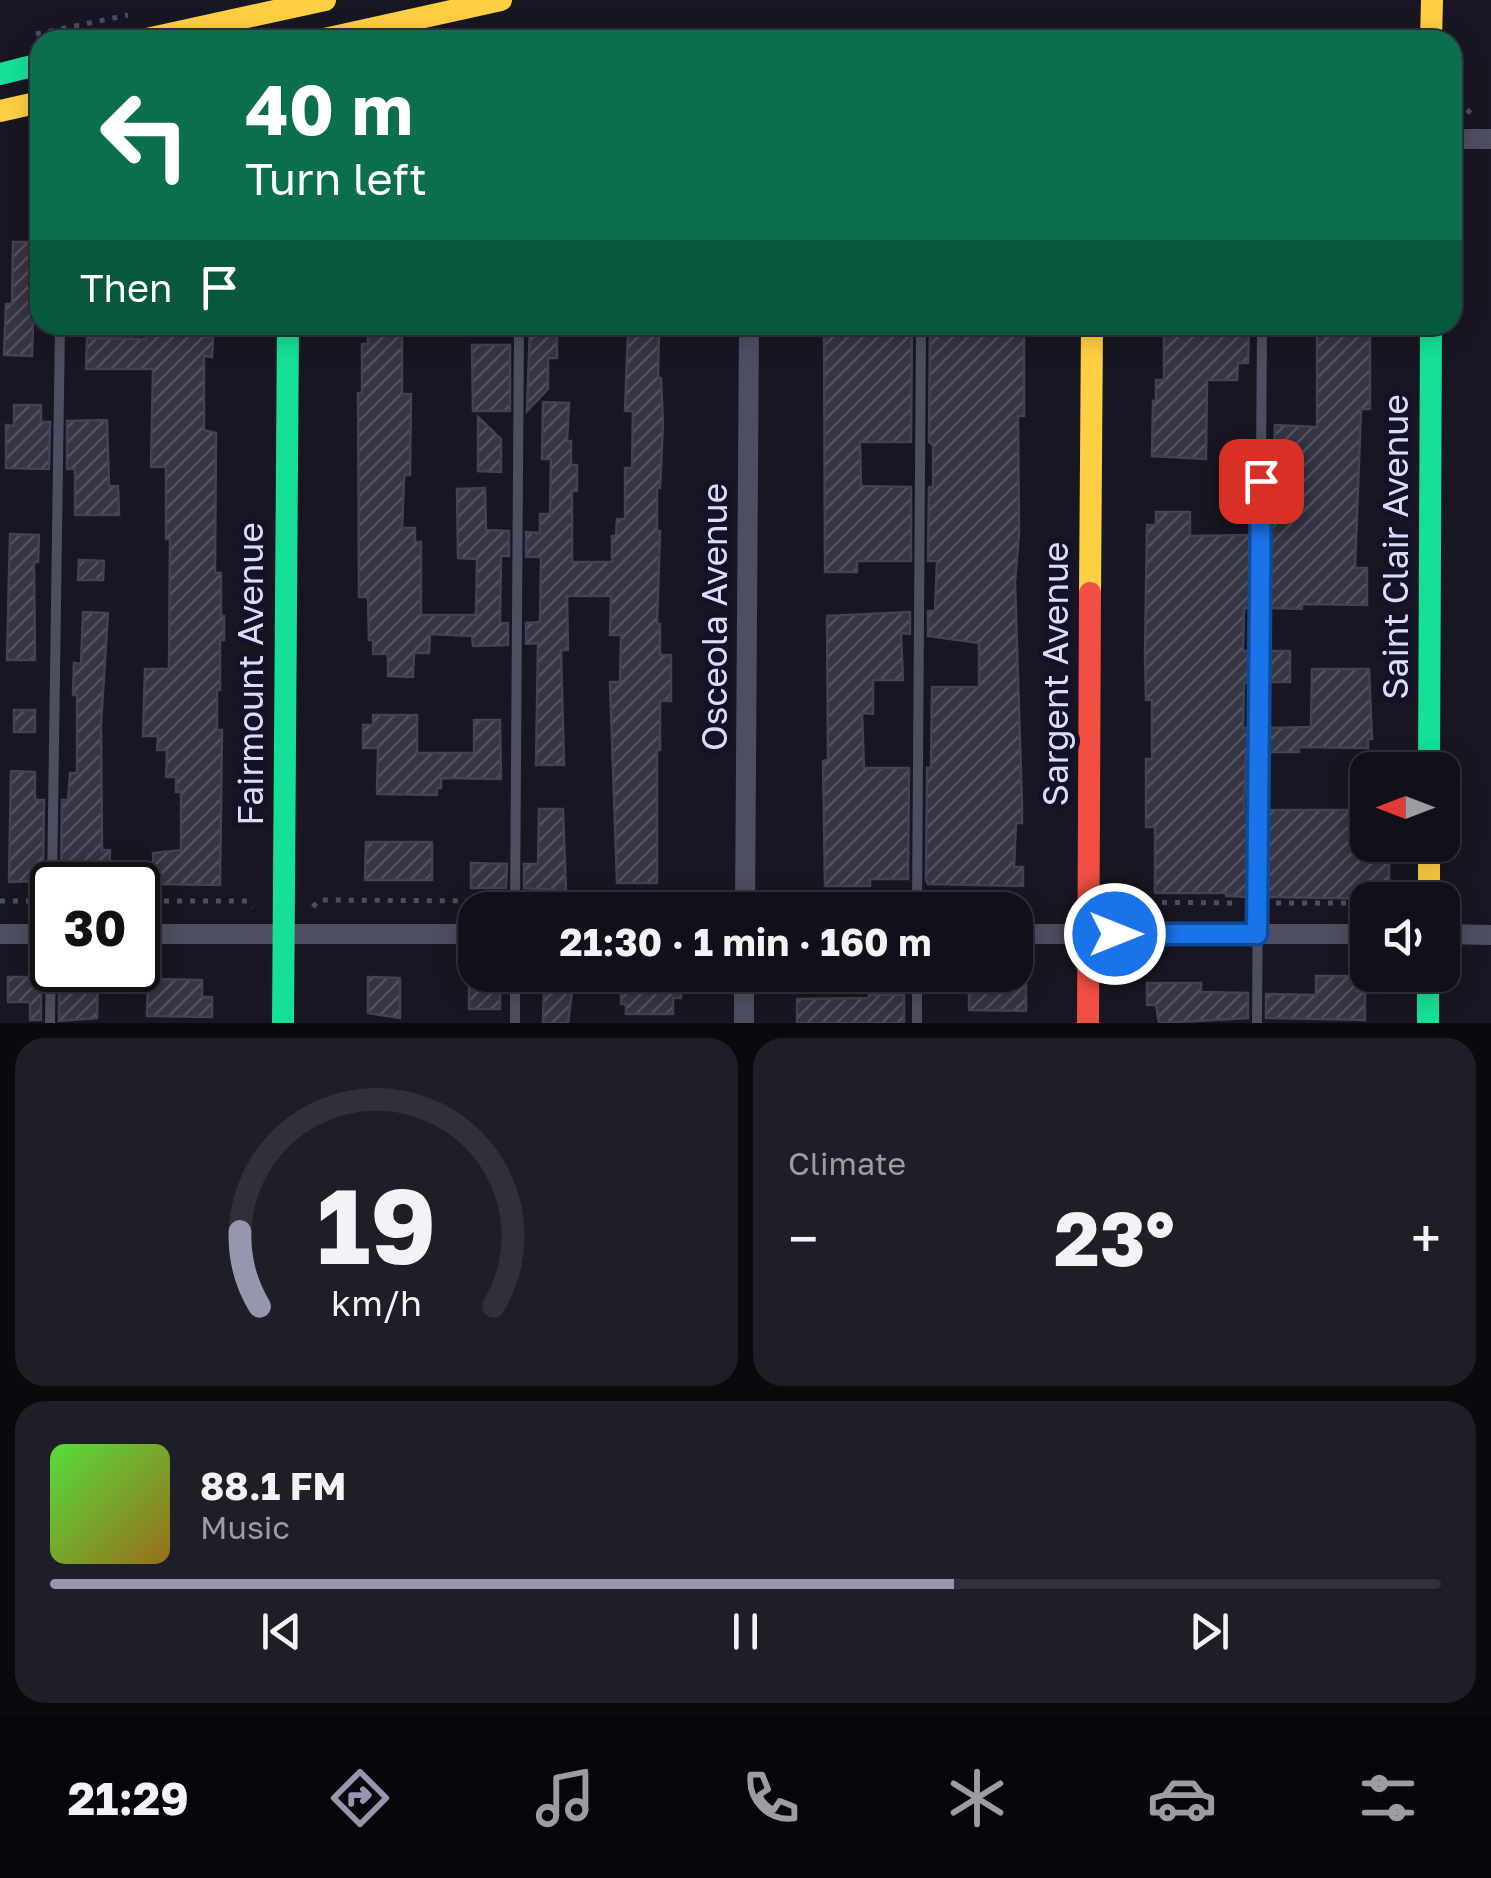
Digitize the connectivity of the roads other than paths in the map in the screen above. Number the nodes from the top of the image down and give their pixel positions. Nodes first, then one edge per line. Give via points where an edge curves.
1 (325, 0) edge
2 (501, 0) edge
3 (1432, 0) edge
4 (188, 30) edge
5 (365, 30) edge
6 (1432, 30) edge
7 (30, 66) edge
8 (0, 74) edge
9 (30, 104) edge
10 (0, 111) edge
11 (1462, 139) edge
12 (1491, 139) edge
13 (60, 335) edge
14 (288, 335) edge
15 (519, 335) edge
16 (749, 335) edge
17 (921, 335) edge
18 (1092, 335) edge
19 (1262, 335) edge
20 (1431, 335) edge
21 (1429, 752) edge
22 (52, 862) edge
23 (515, 892) edge
24 (745, 892) edge
25 (917, 892) edge
26 (0, 934) edge
27 (30, 934) edge
28 (160, 934) edge
29 (284, 934) junction
30 (458, 934) edge
31 (1033, 934) edge
32 (1088, 934) junction
33 (1257, 934) junction
34 (1350, 934) edge
35 (1460, 934) edge
36 (1491, 934) edge
37 (50, 992) edge
38 (515, 992) edge
39 (744, 992) edge
40 (917, 992) edge
41 (1428, 992) edge
42 (50, 1023) edge
43 (283, 1023) edge
44 (515, 1023) edge
45 (744, 1023) edge
46 (917, 1023) edge
47 (1088, 1023) edge
48 (1257, 1023) edge
49 (1428, 1023) edge

1 - 4 street
2 - 5 street
3 - 6 street
7 - 8 street
9 - 10 street
11 - 12 street
13 - 22 lane
14 - 29 street, Fairmount Avenue
15 - 23 lane
16 - 24 street, Osceola Avenue
17 - 25 lane
18 - 32 street, Sargent Avenue
19 - 33 lane
20 - 21 street, Saint Clair Avenue
26 - 27 street
28 - 29 street
29 - 30 street
29 - 43 street, Fairmount Avenue
31 - 32 street
32 - 33 street
32 - 47 street, Sargent Avenue
33 - 34 street
33 - 48 lane
35 - 36 street
37 - 42 lane
38 - 44 lane
39 - 45 street
40 - 46 lane
41 - 49 street

